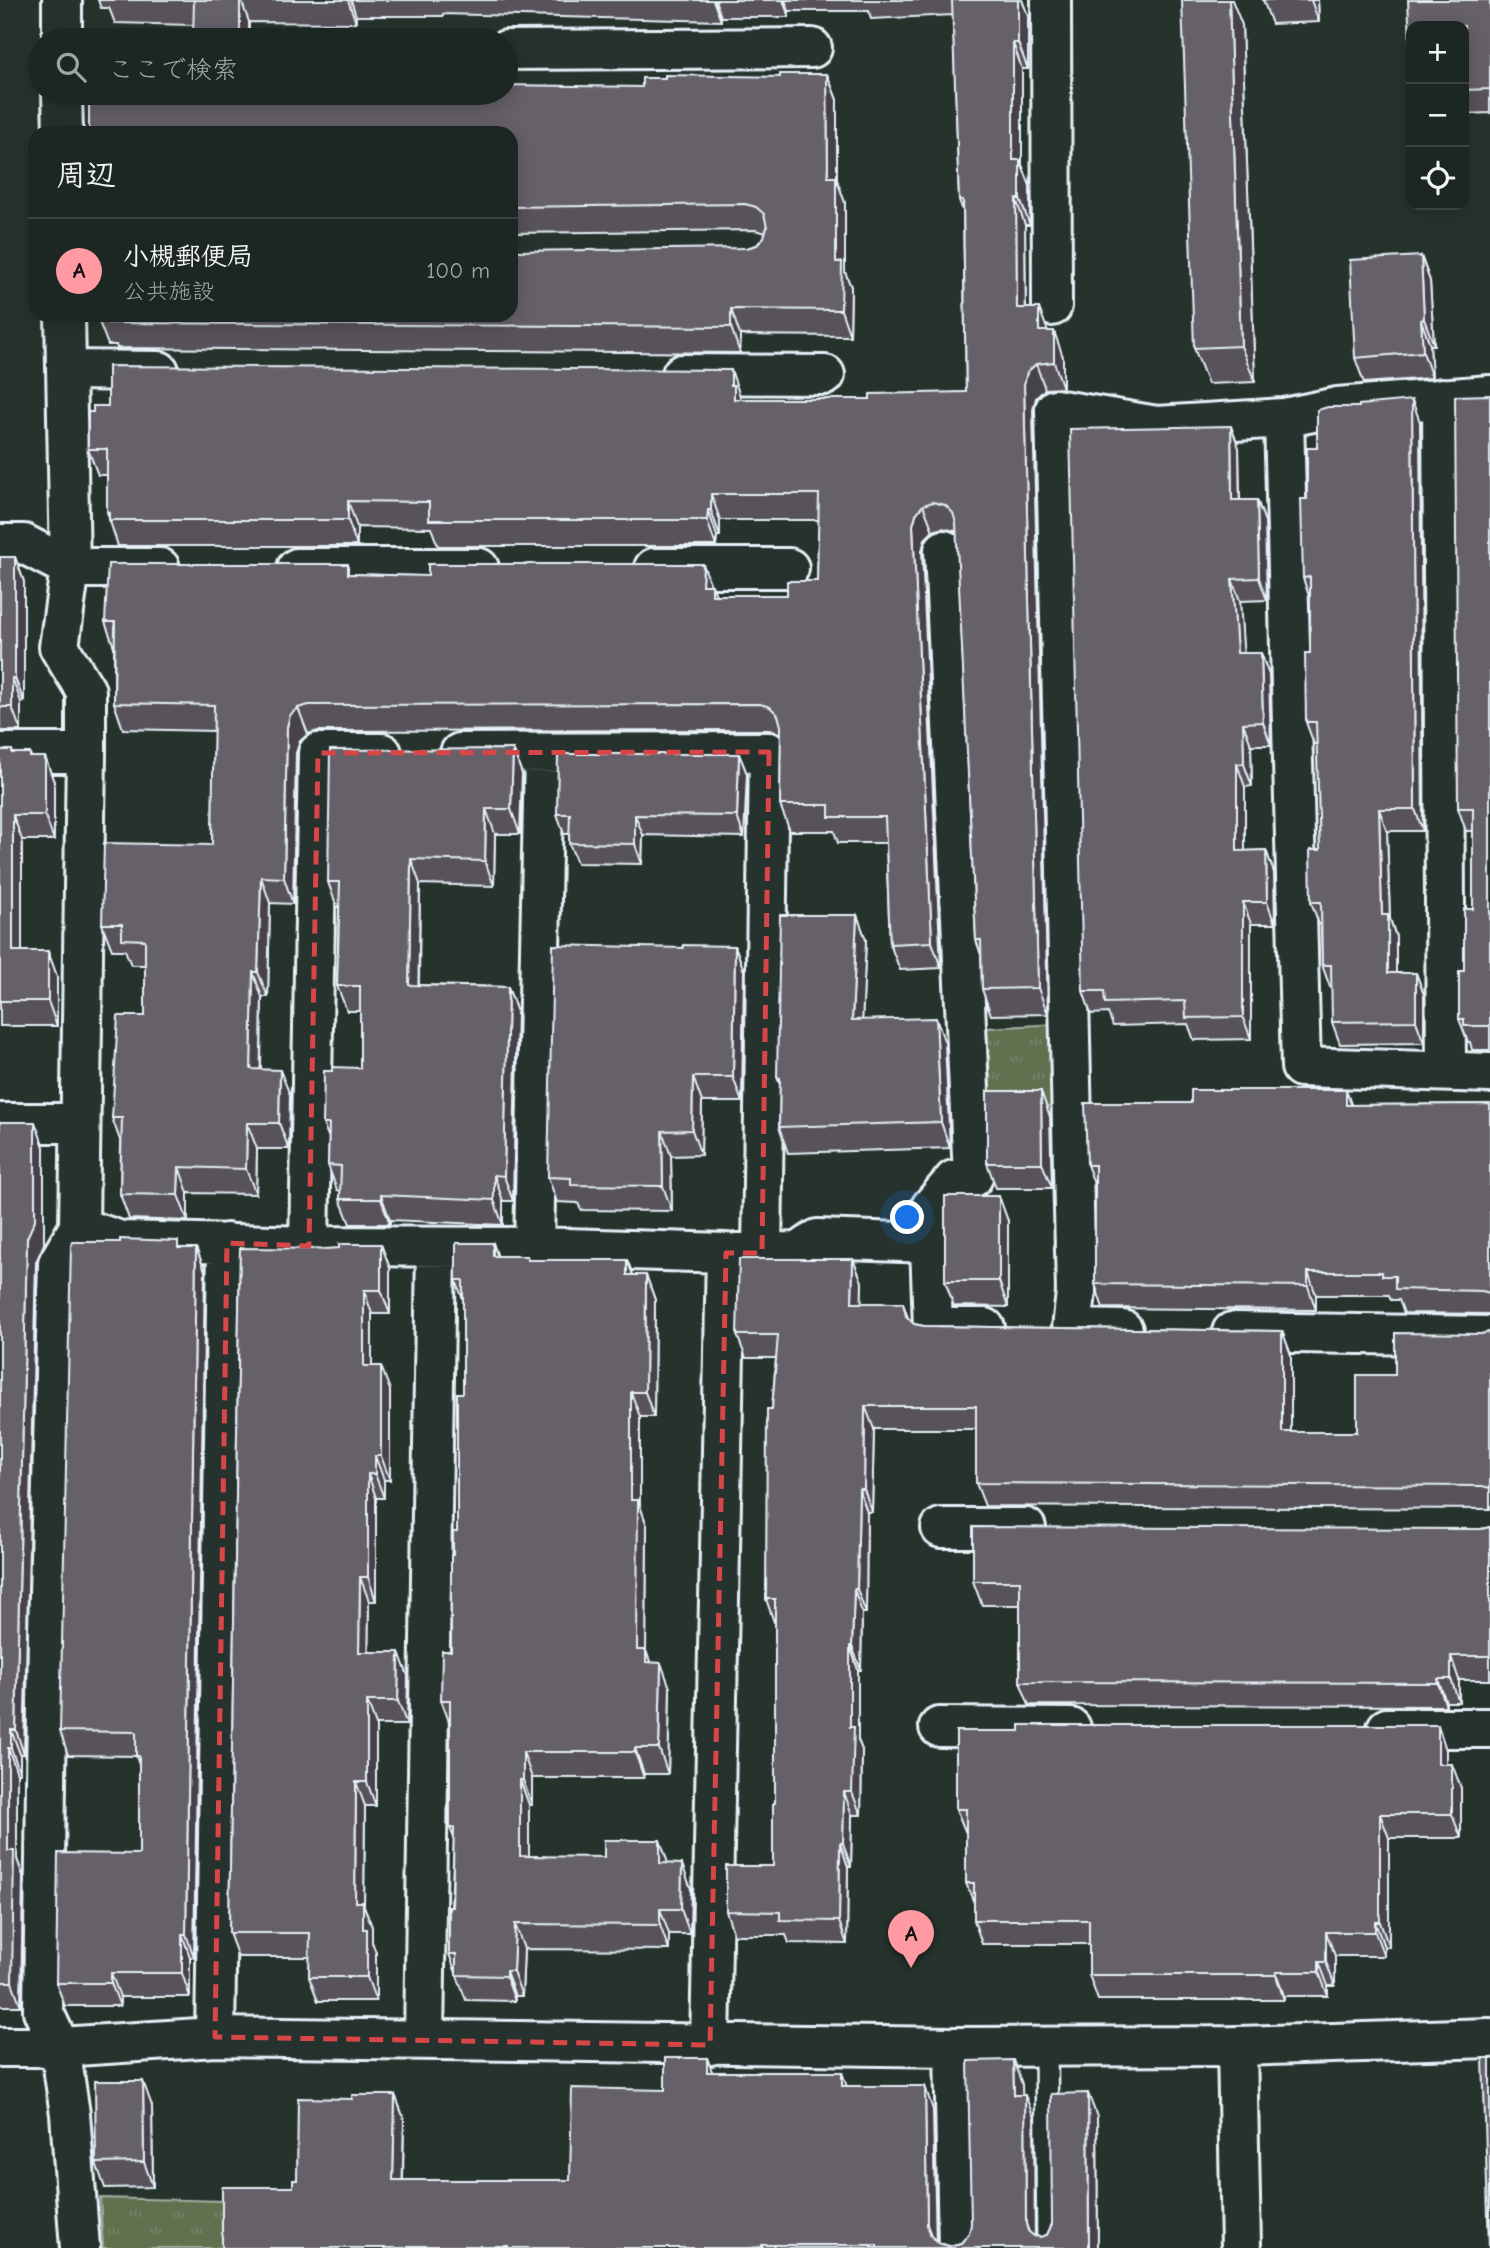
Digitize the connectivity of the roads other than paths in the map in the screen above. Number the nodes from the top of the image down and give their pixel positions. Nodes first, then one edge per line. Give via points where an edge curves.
1 (62, 0) edge
2 (1051, 0) edge
3 (62, 28) edge
4 (812, 48) dead end
5 (518, 50) edge
6 (62, 105) edge
7 (62, 126) edge
8 (1052, 306) dead end
9 (65, 322) edge
10 (67, 370) junction
11 (191, 371) edge
12 (646, 374) edge
13 (825, 375) dead end
14 (1490, 395) edge
15 (1442, 398) junction
16 (1284, 418) junction
17 (0, 544) edge
18 (944, 550) dead end
19 (70, 568) junction
20 (195, 568) edge
21 (264, 568) edge
22 (512, 568) edge
23 (623, 568) edge
24 (789, 568) dead end
25 (0, 753) edge
26 (86, 753) junction
27 (544, 753) junction
28 (1447, 1071) junction
29 (1490, 1073) edge
30 (0, 1123) edge
31 (80, 1124) junction
32 (79, 1227) junction
33 (227, 1243) junction
34 (930, 1243) junction
35 (309, 1246) junction
36 (436, 1247) junction
37 (534, 1247) junction
38 (744, 1253) junction
39 (1044, 1328) junction
40 (1156, 1330) edge
41 (1198, 1331) edge
42 (1490, 1336) edge
43 (941, 1528) dead end
44 (1065, 1528) edge
45 (939, 1727) dead end
46 (1104, 1728) edge
47 (1352, 1728) edge
48 (1490, 1728) edge
49 (215, 2037) junction
50 (1490, 2038) edge
51 (424, 2039) junction
52 (710, 2045) junction
53 (1237, 2046) junction
54 (0, 2047) edge
55 (60, 2047) junction
56 (954, 2047) junction
57 (1046, 2047) junction
58 (80, 2248) edge
59 (958, 2248) edge
60 (1048, 2248) edge
61 (1241, 2248) edge

1 - 3 street
2 - 8 street
4 - 5 street
6 - 7 street
9 - 10 street
10 - 11 street
10 - 19 street
12 - 13 street
14 - 15 street
15 - 16 street via 1337,407
15 - 28 street
16 - 28 street via 1301,1067
16 - 39 street via 1157,426 1055,409 1076,1278
17 - 19 street via 24,544
18 - 34 street via 974,1177 954,1180 931,1207
19 - 20 street
19 - 26 street via 59,648 86,691
21 - 22 street
23 - 24 street
25 - 26 street
26 - 31 street
27 - 35 street via 318,753
27 - 37 street
27 - 38 street via 769,752
28 - 29 street
30 - 31 street
31 - 32 street
32 - 33 street via 121,1241
32 - 55 street via 58,1263 48,1632 43,2011
33 - 35 street
33 - 49 street
34 - 38 street via 818,1239 799,1252
34 - 39 street via 933,1328
35 - 36 street
36 - 37 street
36 - 51 street
37 - 38 street
38 - 52 street
39 - 40 street
41 - 42 street
43 - 44 street
45 - 46 street
47 - 48 street
49 - 51 street
49 - 55 street
50 - 53 street
51 - 52 street
52 - 56 street
53 - 57 street
53 - 61 street
54 - 55 street
55 - 58 street
56 - 57 street
56 - 59 street
57 - 60 lane

